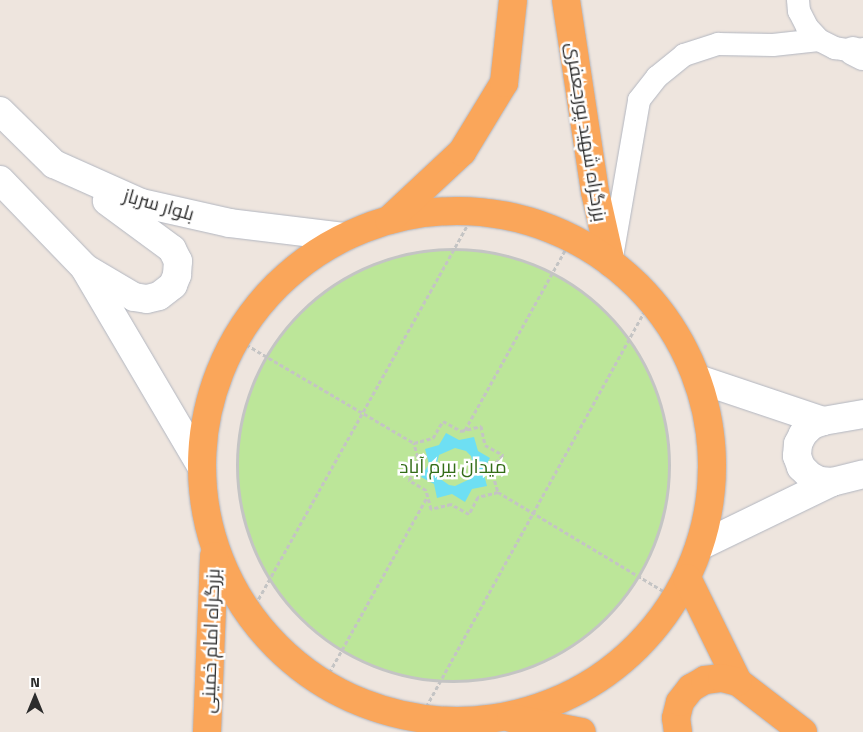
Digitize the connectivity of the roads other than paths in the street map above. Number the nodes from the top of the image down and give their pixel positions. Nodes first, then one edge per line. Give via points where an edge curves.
1 (513, 0) edge
2 (566, 0) edge
3 (798, 0) edge
4 (819, 40) junction
5 (860, 52) edge
6 (0, 111) edge
7 (54, 164) junction
8 (0, 180) edge
9 (389, 220) junction
10 (344, 237) junction
11 (611, 263) junction
12 (84, 267) junction
13 (698, 380) junction
14 (863, 414) edge
15 (823, 421) junction
16 (200, 466) junction
17 (863, 474) edge
18 (832, 482) junction
19 (700, 546) junction
20 (214, 549) junction
21 (681, 588) junction
22 (738, 682) junction
23 (504, 717) junction
24 (415, 718) junction
25 (207, 732) edge
26 (387, 732) edge
27 (582, 732) edge
28 (678, 732) edge
29 (804, 732) edge

1 - 9 highway via 504,83 462,152
2 - 11 highway, بزرگراه شهید پورجعفری via 595,192
3 - 4 street via 799,11 807,27
4 - 5 street via 835,48
4 - 11 street via 773,45 718,44 684,55 657,77 639,100
6 - 7 main road, بلوار سرباز
7 - 10 main road, بلوار سرباز via 141,203 230,223
7 - 12 main road via 164,241 178,261 173,286 159,296 147,299 134,297
8 - 12 main road
9 - 10 highway
9 - 11 highway via 432,212 508,216 572,238
10 - 16 highway via 311,256 282,280 256,307 235,338 216,379 204,424
11 - 13 highway via 651,300 670,324
12 - 16 main road
13 - 15 main road
13 - 19 highway via 708,416 713,454 712,492
14 - 15 main road
15 - 18 main road via 812,425 803,434 797,456 810,476
16 - 20 highway via 204,508
17 - 18 main road
18 - 19 main road
19 - 21 highway
20 - 24 highway via 249,616 295,664 323,684 351,698
20 - 25 highway, بزرگراه امام خمینی
21 - 22 highway
21 - 23 highway via 644,639 620,663 584,687 546,705
22 - 28 highway via 722,678 705,680 691,688 680,702 676,718
22 - 29 highway
23 - 24 highway via 448,721
23 - 27 highway
24 - 26 highway

